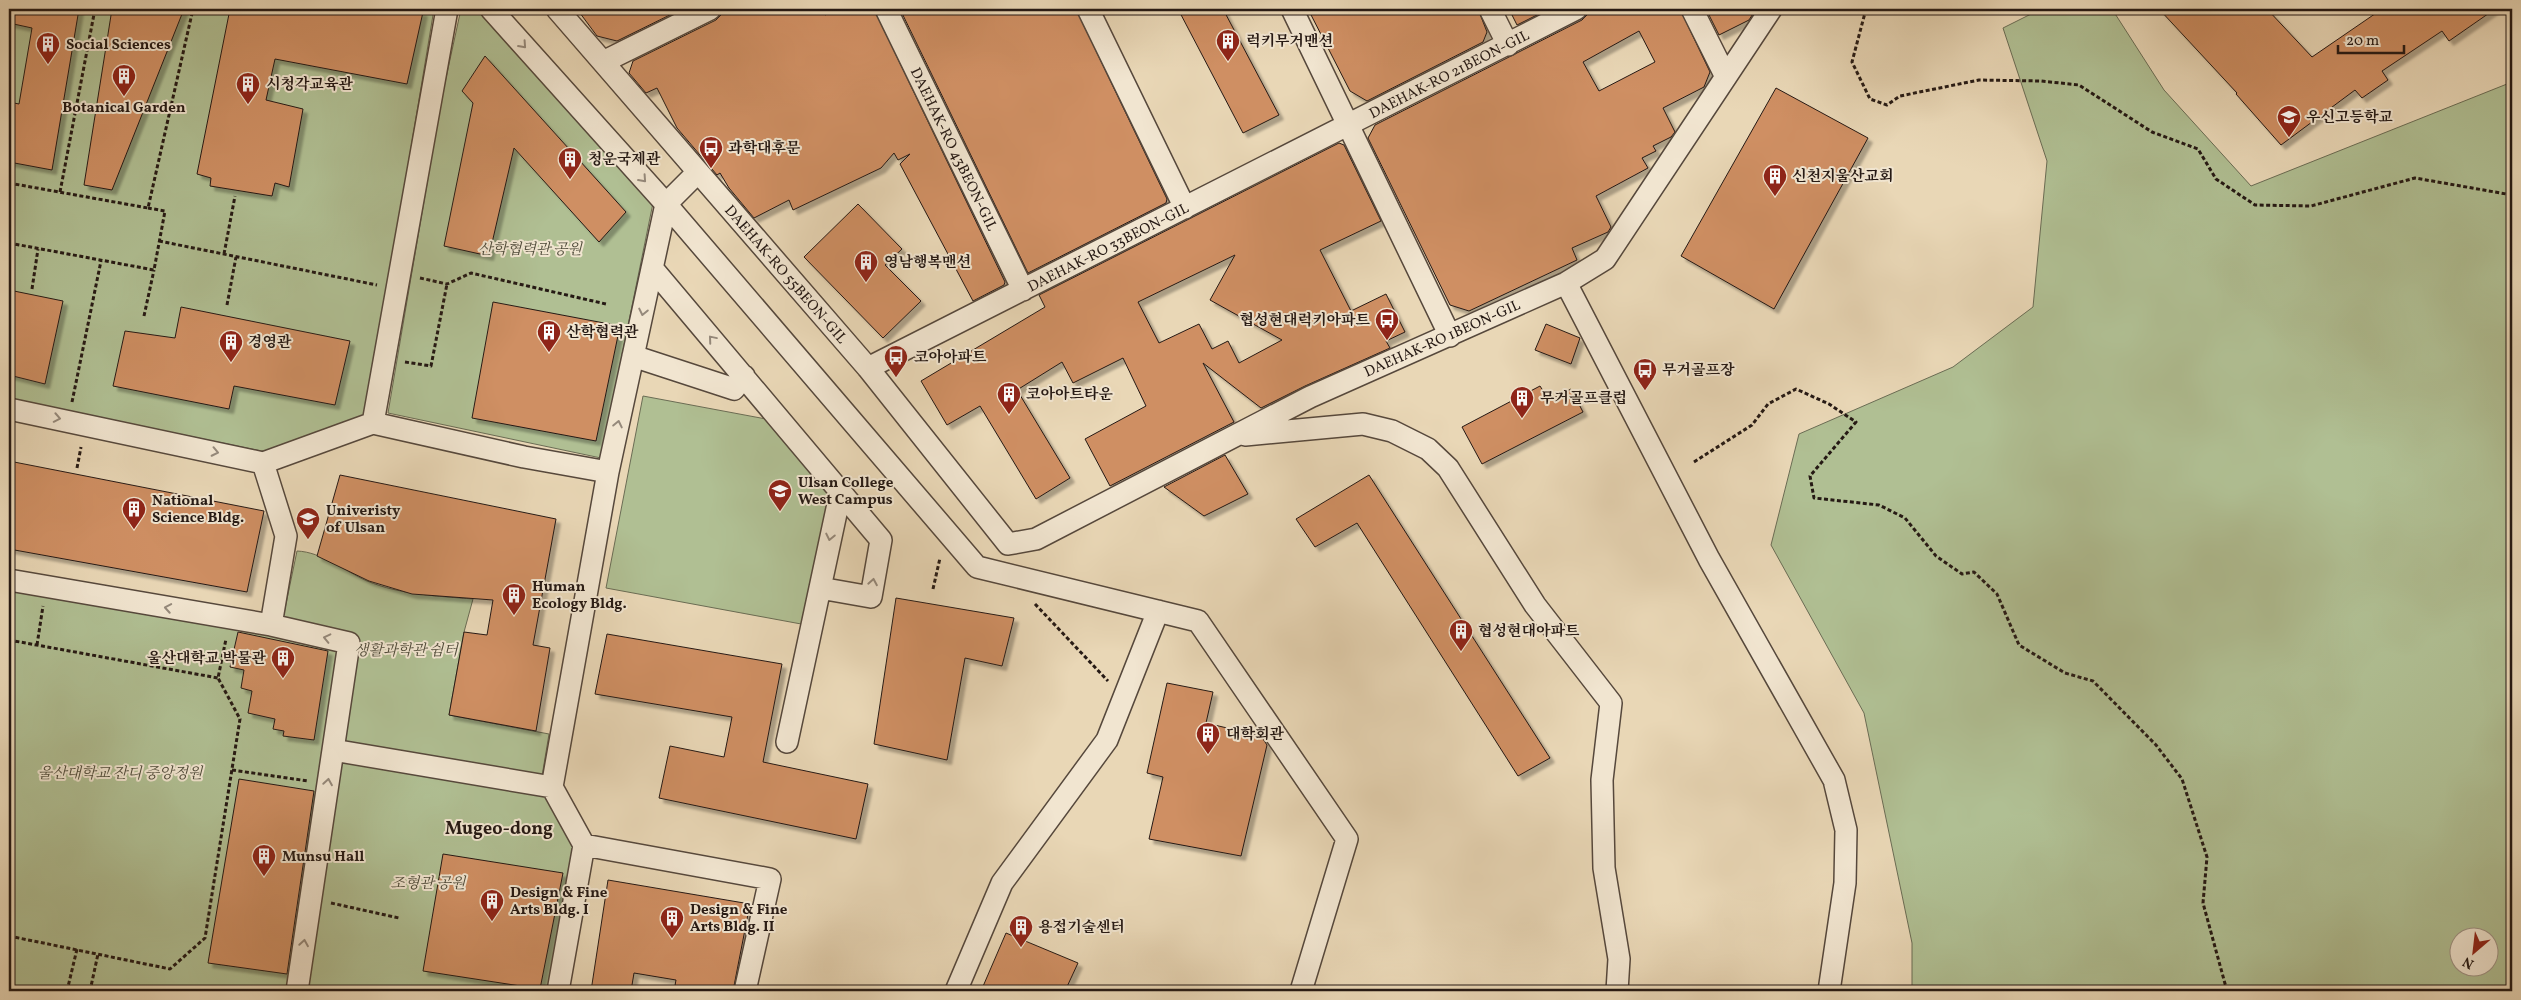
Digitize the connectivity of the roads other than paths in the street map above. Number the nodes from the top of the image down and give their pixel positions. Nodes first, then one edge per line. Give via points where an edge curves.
1 (447, 9) edge
2 (491, 9) edge
3 (557, 9) edge
4 (886, 9) edge
5 (1088, 9) edge
6 (1292, 9) edge
7 (1490, 9) edge
8 (1576, 9) edge
9 (1692, 9) edge
10 (1771, 9) edge
11 (705, 10) edge
12 (1508, 45) junction
13 (603, 62) junction
14 (1726, 77) junction
15 (1348, 125) junction
16 (698, 172) junction
17 (666, 204) junction
18 (1185, 208) junction
19 (652, 268) junction
20 (1566, 282) junction
21 (1023, 290) junction
22 (1450, 336) junction
23 (633, 356) junction
24 (868, 368) junction
25 (744, 376) junction
26 (9, 409) edge
27 (373, 423) junction
28 (1234, 436) junction
29 (263, 463) junction
30 (608, 472) junction
31 (841, 490) junction
32 (1008, 544) joint
33 (9, 580) edge
34 (820, 588) junction
35 (1158, 611) junction
36 (272, 625) junction
37 (787, 742) dead end
38 (333, 750) junction
39 (552, 787) junction
40 (584, 845) junction
41 (297, 991) edge
42 (558, 991) edge
43 (745, 991) edge
44 (956, 991) edge
45 (1301, 991) edge
46 (1617, 991) edge
47 (1829, 991) edge

1 - 27 street via 394,280
2 -> 17 street
3 - 13 street, DAEHAK-RO 55BEON-GIL
4 - 21 street, DAEHAK-RO 43BEON-GIL
5 - 18 street
6 - 15 street
7 - 12 street
8 - 12 street, DAEHAK-RO 21BEON-GIL
9 - 14 street
10 - 14 street, DAEHAK-RO 1BEON-GIL
11 - 13 street
12 - 15 street, DAEHAK-RO 21BEON-GIL
13 - 16 street, DAEHAK-RO 55BEON-GIL
14 - 20 street, DAEHAK-RO 1BEON-GIL via 1605,259
15 - 18 street, DAEHAK-RO 33BEON-GIL
15 - 22 street
16 - 17 street
16 - 24 street, DAEHAK-RO 55BEON-GIL
17 - 19 street
17 - 35 street via 978,567
18 - 21 street, DAEHAK-RO 33BEON-GIL
19 -> 23 street
25 -> 19 street
20 - 22 street, DAEHAK-RO 1BEON-GIL
20 - 47 street via 1709,559 1834,780 1846,830 1846,848 1845,883
21 - 24 street, DAEHAK-RO 33BEON-GIL
22 - 28 street, DAEHAK-RO 1BEON-GIL via 1310,396
23 - 25 street via 734,389
30 -> 23 street
24 - 32 street, DAEHAK-RO 55BEON-GIL
25 - 31 street
26 -> 29 street
27 - 29 street
27 - 30 street
28 - 32 street, DAEHAK-RO 1BEON-GIL via 1036,539
28 - 46 street via 1362,424 1392,431 1428,449 1448,468 1535,605 1611,703 1602,780 1604,868 1619,958
29 - 36 street via 286,536
30 - 39 street
31 -> 34 street
34 -> 31 street via 870,597 881,540
36 -> 33 street
34 - 37 street
35 - 44 street via 1107,740 1002,883
35 - 45 street via 1198,621 1347,839
38 -> 36 street via 349,644
38 - 39 street
41 -> 38 street
39 - 40 street
40 - 42 street
40 - 43 street via 770,879

